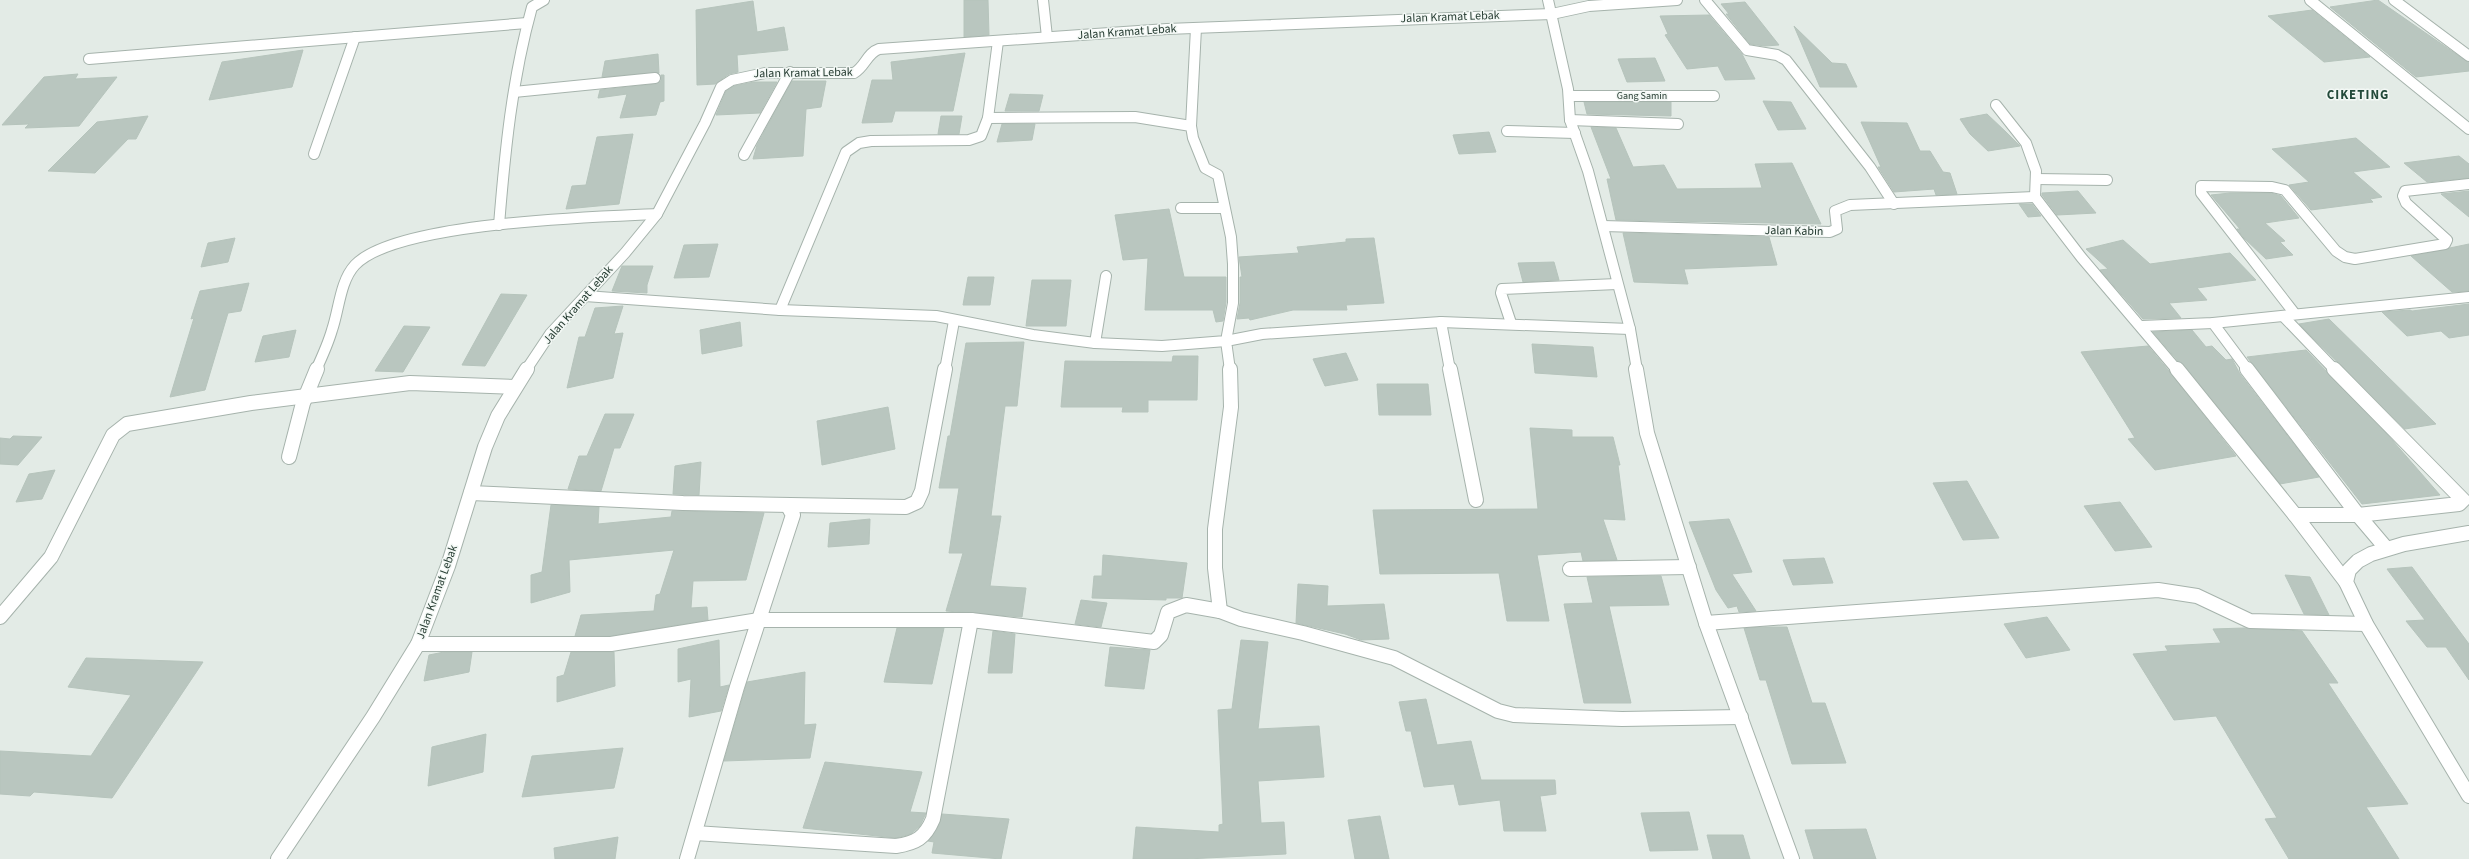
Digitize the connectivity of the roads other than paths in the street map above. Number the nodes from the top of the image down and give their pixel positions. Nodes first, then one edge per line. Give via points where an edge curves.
1 (544, 0) edge
2 (1043, 0) edge
3 (1548, 0) edge
4 (1677, 0) edge
5 (1705, 0) edge
6 (2310, 0) edge
7 (2394, 0) edge
8 (1552, 14) junction
9 (527, 23) junction
10 (1196, 28) junction
11 (355, 37) junction
12 (1047, 38) junction
13 (998, 41) junction
14 (2469, 56) edge
15 (89, 59) dead end
16 (790, 72) junction
17 (655, 78) dead end
18 (514, 92) junction
19 (1569, 96) junction
20 (1714, 96) dead end
21 (1996, 105) dead end
22 (988, 118) junction
23 (1570, 120) junction
24 (1678, 124) dead end
25 (1191, 126) junction
26 (2469, 129) edge
27 (1507, 131) dead end
28 (1575, 133) junction
29 (314, 154) dead end
30 (744, 155) dead end
31 (2036, 179) junction
32 (2107, 180) dead end
33 (2469, 184) edge
34 (2035, 198) junction
35 (1894, 204) junction
36 (1180, 208) dead end
37 (1224, 208) junction
38 (657, 214) junction
39 (499, 225) junction
40 (1603, 226) junction
41 (1106, 276) dead end
42 (1617, 284) junction
43 (585, 296) junction
44 (2469, 297) edge
45 (780, 310) junction
46 (2289, 315) junction
47 (954, 320) junction
48 (1441, 322) junction
49 (1511, 323) junction
50 (2213, 323) junction
51 (2142, 326) junction
52 (1630, 330) junction
53 (1226, 341) junction
54 (1095, 343) junction
55 (515, 387) junction
56 (304, 397) junction
57 (289, 457) dead end
58 (471, 492) junction
59 (1476, 500) dead end
60 (788, 506) junction
61 (2295, 515) junction
62 (2358, 515) junction
63 (2469, 533) edge
64 (2386, 548) junction
65 (1689, 567) junction
66 (1570, 569) dead end
67 (2346, 582) junction
68 (1220, 611) junction
69 (0, 617) edge
70 (759, 620) junction
71 (971, 620) junction
72 (1706, 623) junction
73 (2366, 624) junction
74 (418, 644) junction
75 (1741, 717) junction
76 (2469, 796) edge
77 (695, 833) junction
78 (278, 859) edge
79 (687, 859) edge
80 (1792, 859) edge

1 - 9 street via 532,7
2 - 12 street
3 - 8 street
4 - 8 street, Jalan Kramat Lebak via 1589,6
5 - 35 street via 1747,50 1777,55 1786,60 1870,167
6 - 26 street
7 - 14 street
8 - 10 street, Jalan Kramat Lebak
8 - 19 street
9 - 11 street
9 - 18 street
10 - 12 street, Jalan Kramat Lebak
10 - 25 street
11 - 15 street
11 - 29 street
12 - 13 street, Jalan Kramat Lebak
13 - 16 street, Jalan Kramat Lebak via 875,49 861,69 854,73
13 - 22 street
16 - 30 street
16 - 38 street, Jalan Kramat Lebak via 740,76 722,87
17 - 18 street
18 - 39 street via 506,141
19 - 20 street, Gang Samin
19 - 23 street
21 - 31 street via 2026,143
22 - 25 street via 1136,117
22 - 45 street via 984,134 977,138 872,141 852,147 843,159
23 - 24 street
23 - 28 street
25 - 37 street via 1205,168 1218,175
27 - 28 street
28 - 40 street
31 - 32 street
31 - 34 street
33 - 46 street via 2414,189 2405,191 2403,196 2406,203 2447,240 2446,244 2355,259 2345,257 2336,251 2285,190 2272,186 2201,186 2201,193
34 - 35 street, Jalan Kabin
34 - 51 street via 2081,257
35 - 40 street, Jalan Kabin via 1841,207 1836,211 1837,229 1830,232
36 - 37 street
37 - 53 street via 1231,237 1234,281
38 - 39 street
38 - 43 street, Jalan Kramat Lebak
39 - 56 street via 468,228 388,245 354,265 332,333
40 - 42 street
41 - 54 street
42 - 49 street via 1502,289 1500,293
42 - 52 street
43 - 45 street
43 - 55 street, Jalan Kramat Lebak via 550,334
44 - 46 street
45 - 47 street via 894,313
46 - 50 street
46 - 62 street via 2463,500 2459,504
47 - 54 street via 1033,335
47 - 60 street via 922,491 917,502 906,507
48 - 49 street
48 - 53 street via 1262,334
48 - 59 street
49 - 52 street
50 - 51 street
50 - 62 street
51 - 61 street
52 - 65 street via 1647,433
53 - 54 street via 1162,346
53 - 68 street via 1230,360 1231,407 1215,529 1215,568
55 - 56 street via 410,383
55 - 58 street, Jalan Kramat Lebak via 498,416 485,447
56 - 57 street
56 - 69 street via 134,422 117,429 92,473 51,557
58 - 60 street
58 - 74 street, Jalan Kramat Lebak via 448,566
60 - 70 street via 793,515
61 - 62 street
61 - 67 street
62 - 64 street
63 - 64 street
64 - 67 street via 2357,563 2349,571
65 - 66 street
65 - 72 street
67 - 73 street
68 - 71 street via 1186,605 1177,607 1168,612 1161,635 1154,642
68 - 75 street via 1241,619 1303,632 1394,658 1498,712 1514,715 1622,719
70 - 71 street
70 - 74 street via 611,644
70 - 77 street
71 - 77 street via 934,818 928,832 917,843 896,846
72 - 73 street via 2158,590 2197,596 2241,619 2250,621
72 - 75 street
73 - 76 street
74 - 78 street, Jalan Kramat Lebak via 373,717
75 - 80 street
77 - 79 street

